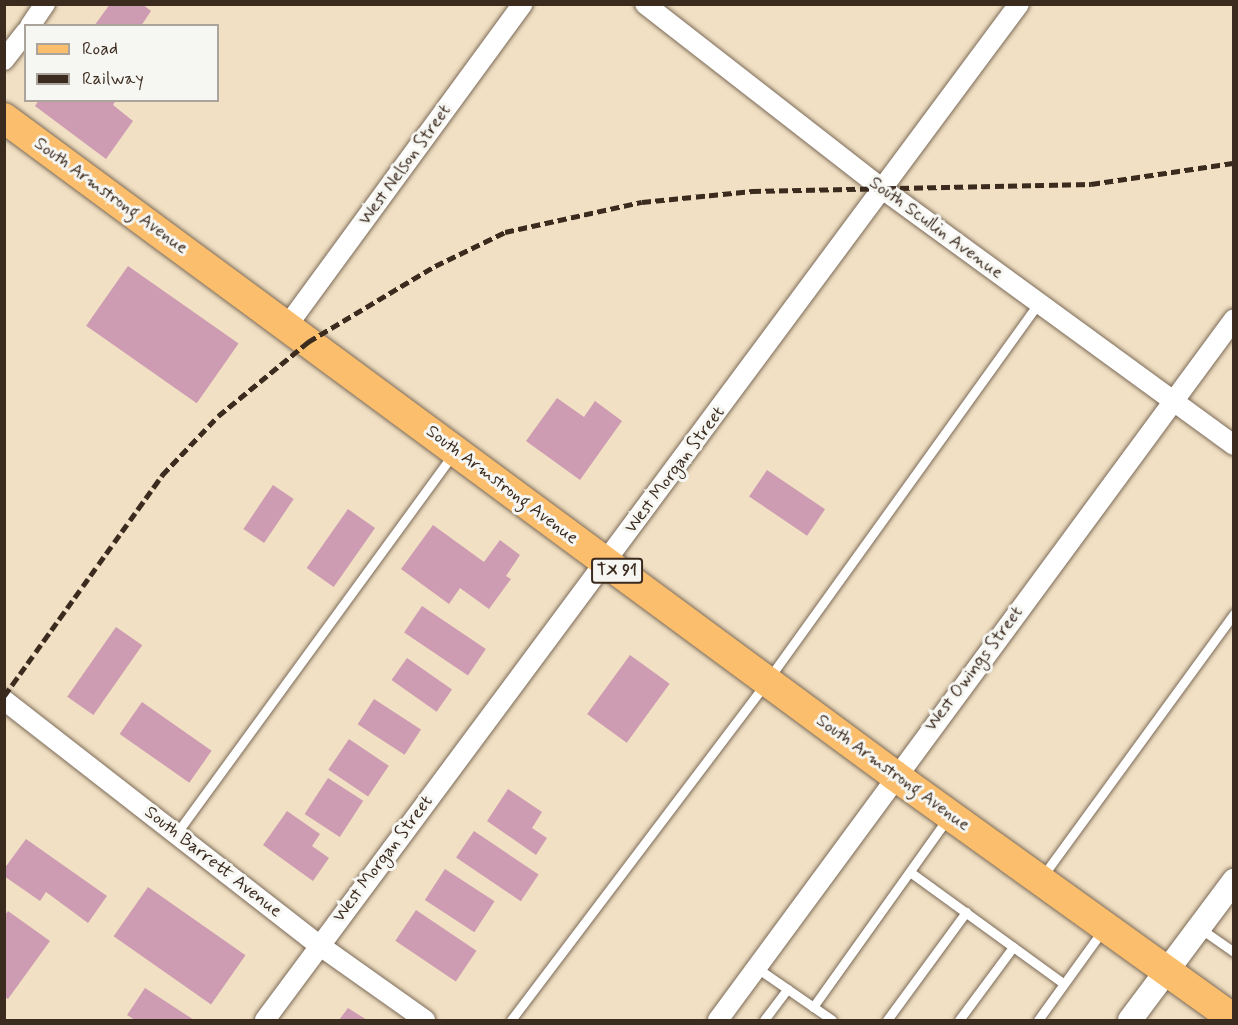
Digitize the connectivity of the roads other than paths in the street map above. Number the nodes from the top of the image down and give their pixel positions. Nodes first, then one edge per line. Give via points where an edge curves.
1 (45, 4) edge
2 (523, 4) edge
3 (645, 4) edge
4 (1019, 4) edge
5 (31, 24) edge
6 (24, 35) edge
7 (4, 60) edge
8 (4, 118) edge
9 (884, 190) junction
10 (1039, 303) junction
11 (1233, 319) edge
12 (287, 326) junction
13 (1175, 401) junction
14 (1233, 444) edge
15 (455, 451) junction
16 (606, 563) junction
17 (1233, 614) edge
18 (766, 681) junction
19 (4, 700) edge
20 (894, 775) junction
21 (950, 815) junction
22 (176, 834) junction
23 (910, 872) junction
24 (1040, 880) junction
25 (1233, 881) edge
26 (966, 912) junction
27 (1105, 927) junction
28 (1199, 927) junction
29 (319, 945) junction
30 (1013, 947) junction
31 (1233, 952) edge
32 (757, 968) junction
33 (1167, 970) junction
34 (1064, 984) junction
35 (787, 989) junction
36 (813, 1007) junction
37 (1233, 1019) edge
38 (265, 1020) edge
39 (425, 1020) edge
40 (511, 1020) edge
41 (718, 1020) edge
42 (764, 1020) edge
43 (832, 1020) edge
44 (887, 1020) edge
45 (959, 1020) edge
46 (1038, 1020) edge
47 (1130, 1020) edge

1 - 5 street
2 - 12 street, West Nelson Street
3 - 9 street, South Scullin Avenue
4 - 9 street, West Morgan Street
6 - 7 street
8 - 12 main road, South Armstrong Avenue / TX 91
9 - 10 street, South Scullin Avenue
9 - 16 street, West Morgan Street
10 - 13 street, South Scullin Avenue
10 - 18 lane
11 - 13 street, West Owings Street
12 - 15 main road, South Armstrong Avenue / TX 91
13 - 14 street, South Scullin Avenue
13 - 20 street, West Owings Street
15 - 16 main road, South Armstrong Avenue / TX 91
15 - 22 lane
16 - 18 main road, South Armstrong Avenue / TX 91
16 - 29 street, West Morgan Street
17 - 24 lane
18 - 20 main road, South Armstrong Avenue / TX 91
18 - 40 lane
19 - 22 street, South Barrett Avenue
20 - 21 main road, South Armstrong Avenue / TX 91
20 - 32 street, West Owings Street
21 - 23 lane
21 - 24 main road, South Armstrong Avenue / TX 91
22 - 29 street, South Barrett Avenue
23 - 26 lane
23 - 36 lane
24 - 27 main road, South Armstrong Avenue / TX 91
25 - 28 street
26 - 30 lane
26 - 44 lane
27 - 33 main road, South Armstrong Avenue / TX 91
27 - 34 lane
28 - 31 lane
28 - 33 street
29 - 38 street, West Morgan Street
29 - 39 street, South Barrett Avenue
30 - 34 lane
30 - 45 lane
32 - 35 lane
32 - 41 street, West Owings Street
33 - 37 main road, South Armstrong Avenue / TX 91
33 - 47 street
34 - 46 lane
35 - 36 lane
35 - 42 lane
36 - 43 lane

